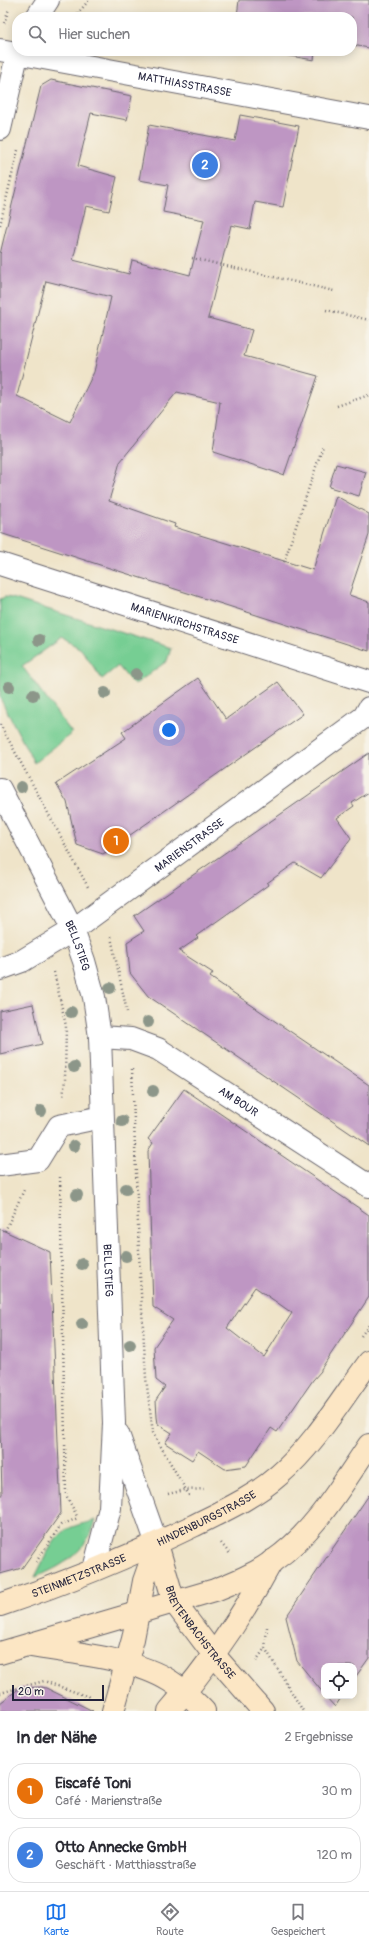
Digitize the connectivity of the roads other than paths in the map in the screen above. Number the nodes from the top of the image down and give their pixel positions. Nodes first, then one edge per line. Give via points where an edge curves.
1 (48, 0) edge
2 (40, 12) edge
3 (12, 52) edge
4 (34, 56) edge
5 (369, 118) edge
6 (0, 129) edge
7 (0, 564) edge
8 (369, 682) edge
9 (369, 708) edge
10 (0, 789) edge
11 (73, 930) junction
12 (0, 969) edge
13 (100, 1037) junction
14 (102, 1117) junction
15 (0, 1165) edge
16 (369, 1186) edge
17 (369, 1362) edge
18 (114, 1423) junction
19 (369, 1445) edge
20 (156, 1544) junction
21 (272, 1562) junction
22 (94, 1569) junction
23 (174, 1602) junction
24 (0, 1605) edge
25 (137, 1611) junction
26 (26, 1645) junction
27 (0, 1653) edge
28 (214, 1655) junction
29 (127, 1664) junction
30 (186, 1692) junction
31 (113, 1711) edge
32 (169, 1711) edge
33 (204, 1711) edge
34 (262, 1711) edge

1 - 2 street
3 - 6 street
4 - 5 street, MATTHIASSTRASSE
7 - 8 street, MARIENKIRCHSTRASSE
9 - 11 street, MARIENSTRASSE via 364,717
10 - 11 street, BELLSTIEG
11 - 12 street, MARIENSTRASSE via 22,961
11 - 13 street, BELLSTIEG via 94,997
13 - 14 street, BELLSTIEG
13 - 16 street, AM BOUR via 131,1039 158,1049
14 - 15 street via 59,1126 38,1160
14 - 18 street, BELLSTIEG
17 - 20 main road, HINDENBURGSTRASSE via 324,1425 280,1475 230,1508
18 - 20 street, BELLSTIEG
18 - 22 street, BELLSTIEG via 110,1508
19 - 21 main road via 317,1520
20 - 22 main road, STEINMETZSTRASSE
20 - 23 main road, BREITENBACHSTRASSE
20 - 25 main road, HINDENBURGSTRASSE
21 - 23 main road via 215,1590
21 - 28 main road via 250,1602
22 - 24 main road, STEINMETZSTRASSE
23 - 25 main road
23 - 28 main road, BREITENBACHSTRASSE
25 - 26 main road
25 - 29 main road, HINDENBURGSTRASSE
26 - 27 main road
26 - 29 main road
28 - 30 main road
28 - 34 main road, BREITENBACHSTRASSE
29 - 30 main road via 169,1680
29 - 31 main road, HINDENBURGSTRASSE
30 - 32 main road
30 - 33 main road

